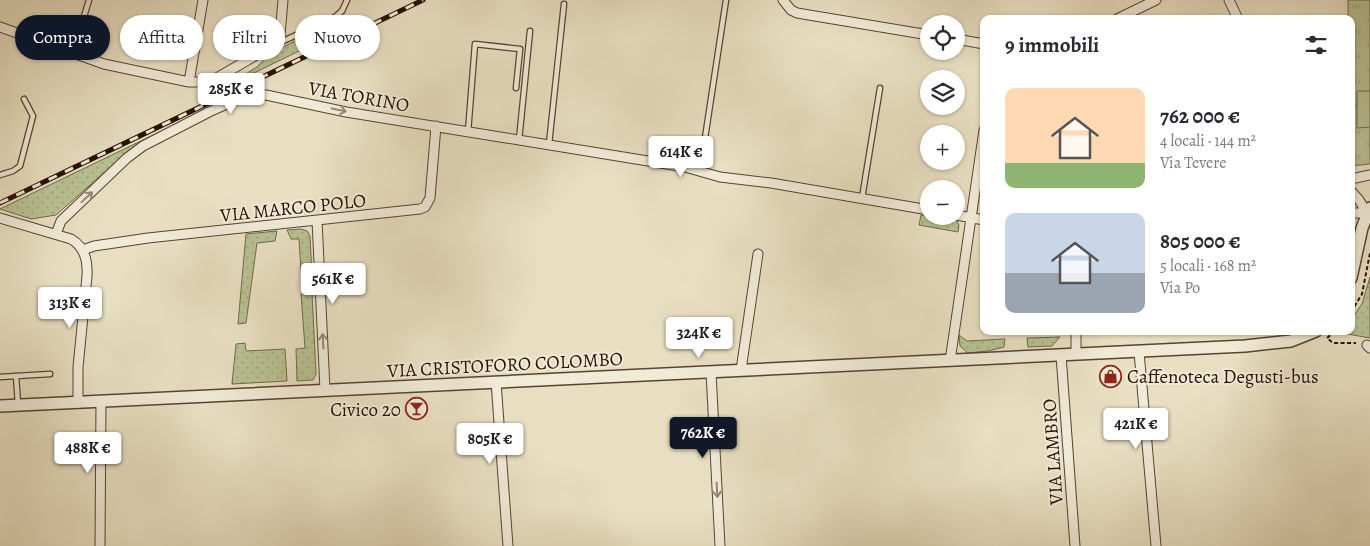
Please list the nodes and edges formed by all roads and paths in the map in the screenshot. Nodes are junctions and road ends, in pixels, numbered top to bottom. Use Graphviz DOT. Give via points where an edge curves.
graph roads {
  1 [pos="89,0"];
  2 [pos="202,0"];
  3 [pos="284,0"];
  4 [pos="347,0"];
  5 [pos="726,0"];
  6 [pos="783,0"];
  7 [pos="1156,0"];
  8 [pos="1229,0"];
  9 [pos="564,4"];
  10 [pos="84,15"];
  11 [pos="282,15"];
  12 [pos="1125,15"];
  13 [pos="1236,15"];
  14 [pos="0,27"];
  15 [pos="530,31"];
  16 [pos="15,32"];
  17 [pos="920,34"];
  18 [pos="285,40"];
  19 [pos="965,41"];
  20 [pos="980,43"];
  21 [pos="94,60"];
  22 [pos="248,60"];
  23 [pos="189,82"];
  24 [pos="516,88"];
  25 [pos="880,88"];
  26 [pos="24,99"];
  27 [pos="436,126"];
  28 [pos="468,132"];
  29 [pos="519,140"];
  30 [pos="549,145"];
  31 [pos="980,155"];
  32 [pos="700,171"];
  33 [pos="0,175"];
  34 [pos="1370,175"];
  35 [pos="1355,178"];
  36 [pos="1355,196"];
  37 [pos="862,198"];
  38 [pos="920,208"];
  39 [pos="1369,211"];
  40 [pos="1355,213"];
  41 [pos="965,217"];
  42 [pos="0,218"];
  43 [pos="970,218"];
  44 [pos="980,219"];
  45 [pos="317,220"];
  46 [pos="56,234"];
  47 [pos="83,250"];
  48 [pos="1370,253"];
  49 [pos="758,254"];
  50 [pos="1355,260"];
  51 [pos="1355,305"];
  52 [pos="1076,335"];
  53 [pos="1307,335"];
  54 [pos="1330,335"];
  55 [pos="1369,346"];
  56 [pos="1139,352"];
  57 [pos="1076,354"];
  58 [pos="1061,355"];
  59 [pos="950,361"];
  60 [pos="741,370"];
  61 [pos="711,372"];
  62 [pos="50,374"];
  63 [pos="16,376"];
  64 [pos="0,377"];
  65 [pos="496,382"];
  66 [pos="325,390"];
  67 [pos="101,401"];
  68 [pos="78,403"];
  69 [pos="18,405"];
  70 [pos="0,406"];
  71 [pos="100,546"];
  72 [pos="508,546"];
  73 [pos="720,546"];
  74 [pos="1075,546"];
  75 [pos="1156,546"];
  1 -- 10 [label="lane"];
  2 -- 23 [label="street"];
  3 -- 11 [label="street"];
  4 -- 18 [label="lane" via="335,17"];
  5 -- 32 [label="lane"];
  6 -- 17 [label="street" via="797,13"];
  7 -- 12 [label="street"];
  8 -- 13 [label="street"];
  9 -- 30 [label="lane"];
  14 -- 16 [label="street"];
  15 -- 29 [label="lane"];
  19 -- 20 [label="street"];
  21 -- 23 [label="street"];
  22 -- 23 [label="street" via="207,82"];
  24 -- 28 [label="lane" via="520,49 475,44"];
  25 -- 37 [label="lane"];
  26 -- 33 [label="lane" via="33,116 23,158 17,168"];
  27 -- 28 [label="street, VIA TORINO"];
  27 -- 45 [label="street, VIA MARCO POLO" via="431,193 425,207"];
  46 -- 27 [label="street, VIA TORINO, one-way" via="61,221 136,151 245,96 266,95"];
  28 -- 29 [label="street, VIA TORINO"];
  29 -- 30 [label="street, VIA TORINO"];
  30 -- 32 [label="street, VIA TORINO"];
  31 -- 43 [label="street"];
  32 -- 37 [label="street, VIA TORINO" via="720,177"];
  34 -- 35 [label="street"];
  36 -- 39 [label="street"];
  37 -- 38 [label="street, VIA TORINO"];
  39 -- 40 [label="street"];
  39 -- 50 [label="street"];
  41 -- 43 [label="street"];
  42 -- 46 [label="street"];
  43 -- 44 [label="street"];
  43 -- 59 [label="street"];
  45 -- 47 [label="street, VIA MARCO POLO" via="148,238"];
  66 -- 45 [label="street, one-way"];
  46 -- 47 [label="street" via="75,241"];
  47 -- 68 [label="street" via="87,276"];
  48 -- 51 [label="path" via="1362,294"];
  49 -- 60 [label="street"];
  52 -- 57 [label="street"];
  53 -- 56 [label="street, VIA CRISTOFORO COLOMBO" via="1262,345"];
  54 -- 55 [label="path" via="1327,338 1333,342"];
  56 -- 57 [label="street, VIA CRISTOFORO COLOMBO"];
  56 -- 75 [label="street"];
  57 -- 58 [label="street, VIA CRISTOFORO COLOMBO"];
  58 -- 59 [label="street, VIA CRISTOFORO COLOMBO"];
  58 -- 74 [label="street, VIA LAMBRO"];
  59 -- 60 [label="street, VIA CRISTOFORO COLOMBO"];
  60 -- 61 [label="street, VIA CRISTOFORO COLOMBO"];
  61 -- 65 [label="street, VIA CRISTOFORO COLOMBO"];
  61 -- 73 [label="street, one-way"];
  62 -- 63 [label="lane"];
  63 -- 64 [label="lane"];
  63 -- 69 [label="lane"];
  65 -- 66 [label="street, VIA CRISTOFORO COLOMBO"];
  65 -- 72 [label="street"];
  66 -- 67 [label="street, VIA CRISTOFORO COLOMBO"];
  67 -- 68 [label="street, VIA CRISTOFORO COLOMBO"];
  67 -- 71 [label="street"];
  68 -- 69 [label="street, VIA CRISTOFORO COLOMBO"];
  69 -- 70 [label="street, VIA CRISTOFORO COLOMBO"];
}
